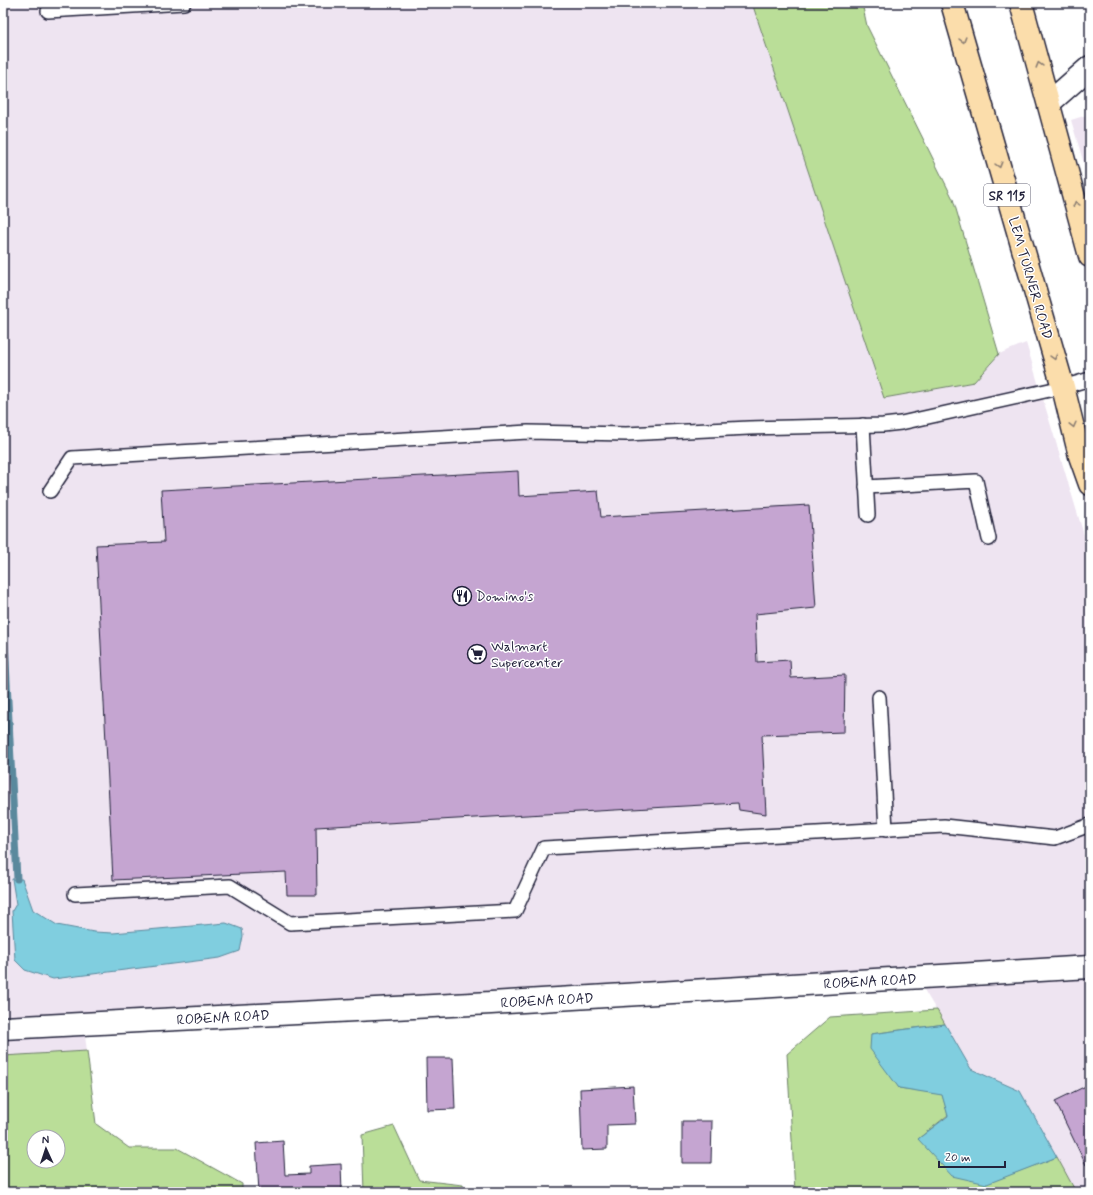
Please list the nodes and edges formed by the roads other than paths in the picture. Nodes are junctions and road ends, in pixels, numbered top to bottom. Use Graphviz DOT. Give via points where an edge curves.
graph roads {
  1 [pos="184,3"];
  2 [pos="952,3"];
  3 [pos="1021,3"];
  4 [pos="48,11"];
  5 [pos="1090,67"];
  6 [pos="1049,103"];
  7 [pos="1090,256"];
  8 [pos="1090,379"];
  9 [pos="1063,387"];
  10 [pos="863,425"];
  11 [pos="1090,484"];
  12 [pos="866,487"];
  13 [pos="50,491"];
  14 [pos="868,515"];
  15 [pos="989,539"];
  16 [pos="879,697"];
  17 [pos="1090,825"];
  18 [pos="886,830"];
  19 [pos="75,894"];
  20 [pos="1090,967"];
  21 [pos="3,1028"];
  1 -- 4 [label="lane"];
  2 -- 9 [label="main road, LEM TURNER ROAD / SR 115, one-way"];
  6 -- 3 [label="main road, one-way"];
  5 -- 6 [label="street"];
  7 -- 6 [label="main road, one-way"];
  8 -- 9 [label="lane"];
  9 -- 10 [label="lane" via="901,423"];
  9 -- 11 [label="main road, LEM TURNER ROAD / SR 115, one-way" via="1080,456"];
  10 -- 12 [label="lane"];
  10 -- 13 [label="lane" via="626,434 528,432 72,458"];
  12 -- 14 [label="lane"];
  12 -- 15 [label="lane" via="976,481"];
  16 -- 18 [label="lane"];
  17 -- 18 [label="lane" via="1055,838 944,826"];
  18 -- 19 [label="lane" via="544,848 515,911 290,923 230,886"];
  20 -- 21 [label="street, ROBENA ROAD"];
}
